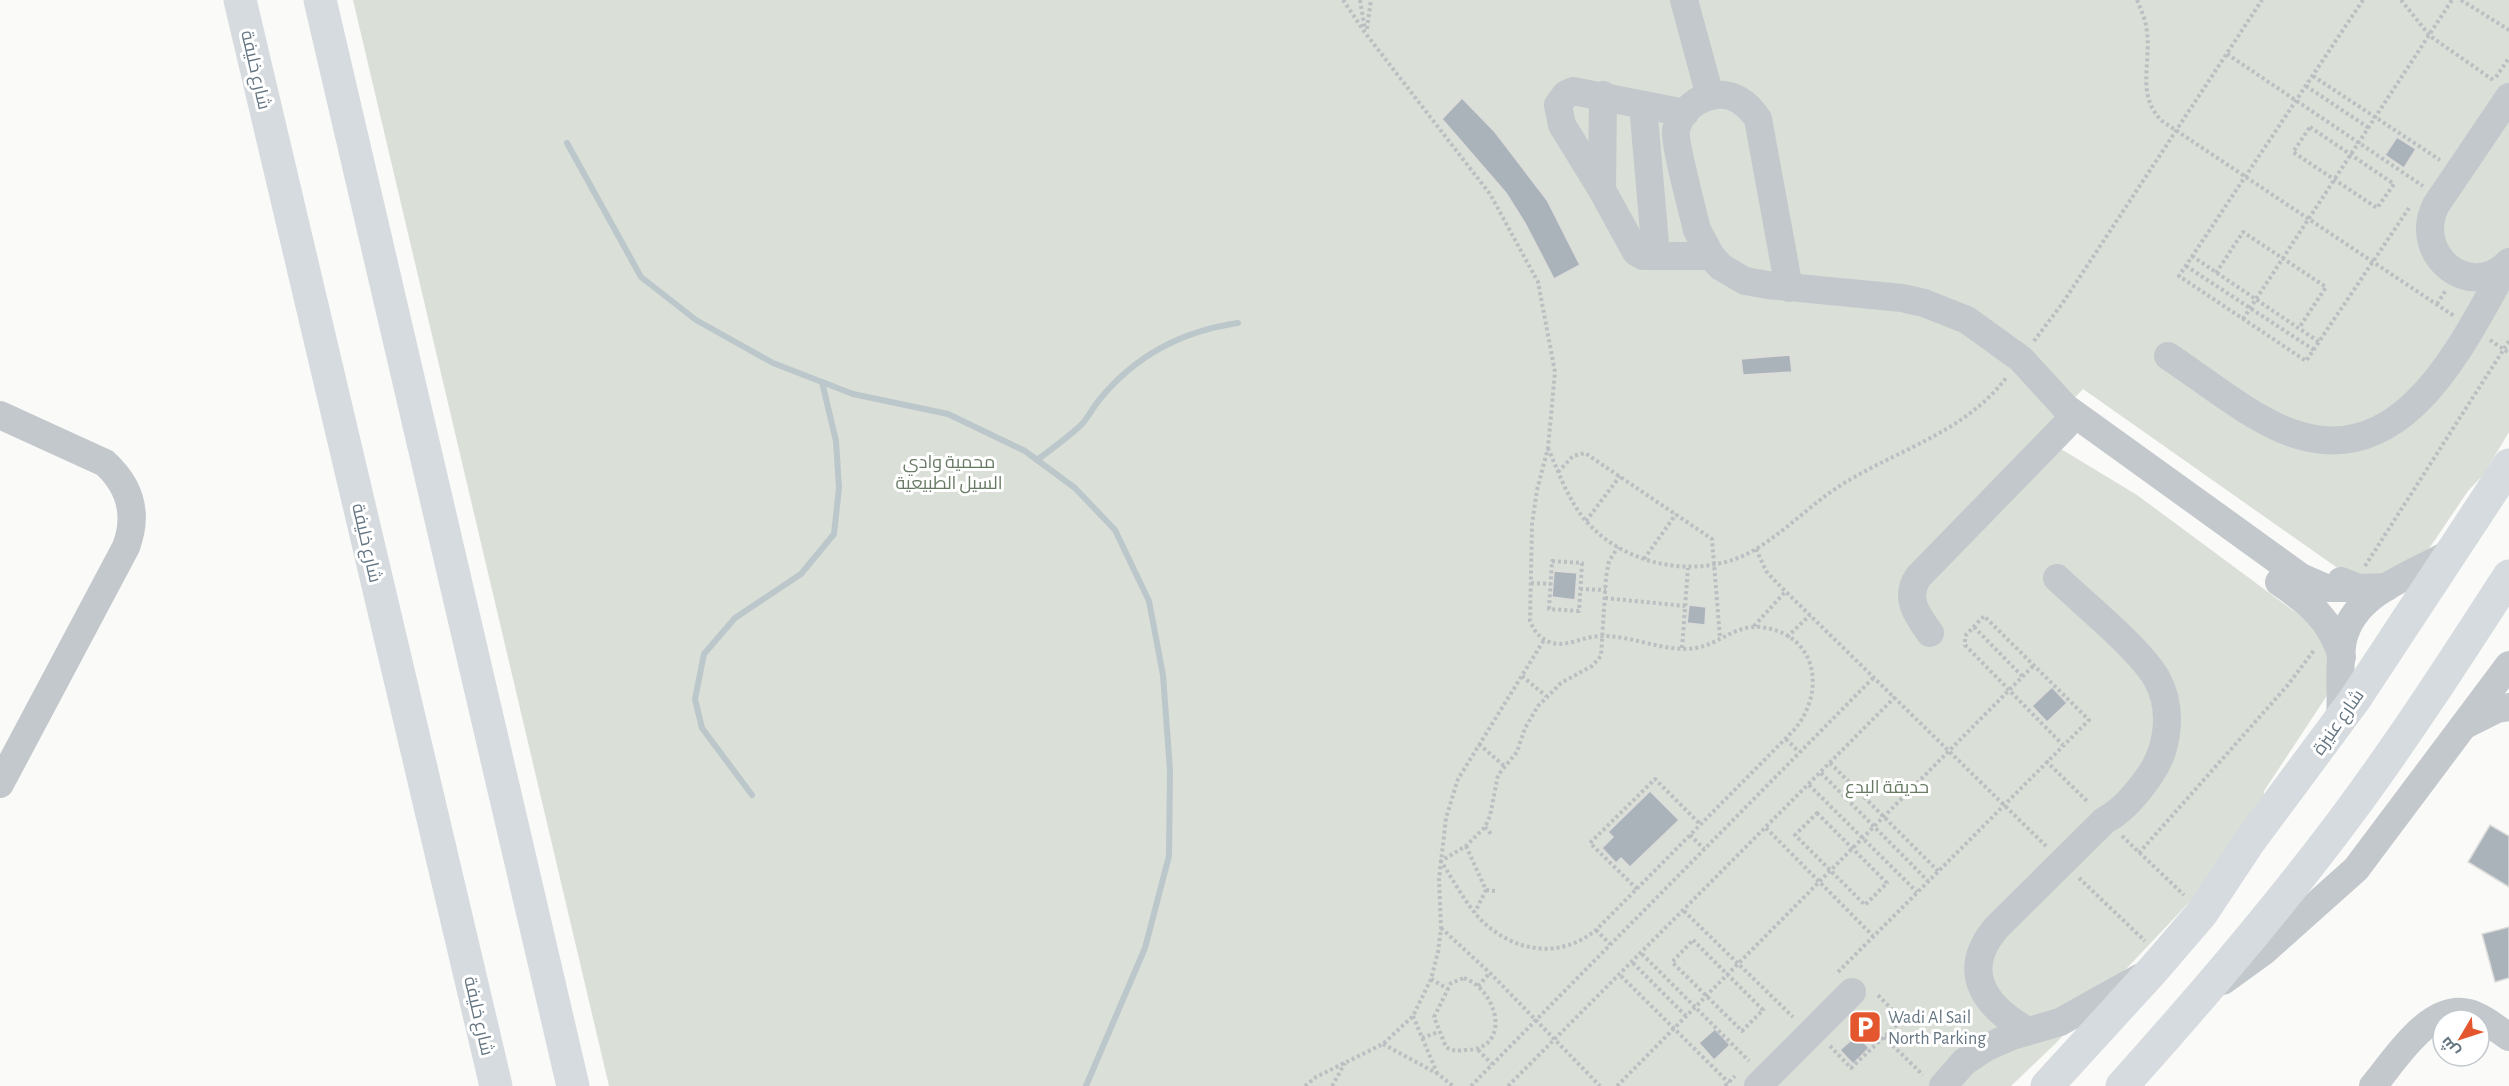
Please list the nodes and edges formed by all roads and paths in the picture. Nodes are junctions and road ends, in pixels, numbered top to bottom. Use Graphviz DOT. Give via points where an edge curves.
graph roads {
  1 [pos="240,0"];
  2 [pos="320,0"];
  3 [pos="1343,0"];
  4 [pos="1360,0"];
  5 [pos="1371,0"];
  6 [pos="1684,0"];
  7 [pos="2137,0"];
  8 [pos="2262,0"];
  9 [pos="2363,0"];
  10 [pos="2452,0"];
  11 [pos="2461,0"];
  12 [pos="2403,1"];
  13 [pos="2509,30"];
  14 [pos="1366,34"];
  15 [pos="2430,36"];
  16 [pos="2227,54"];
  17 [pos="2509,58"];
  18 [pos="2313,76"];
  19 [pos="2306,86"];
  20 [pos="2497,89"];
  21 [pos="1597,94"];
  22 [pos="1710,96"];
  23 [pos="2296,100"];
  24 [pos="1642,105"];
  25 [pos="1685,113"];
  26 [pos="2376,118"];
  27 [pos="2509,119"];
  28 [pos="2369,128"];
  29 [pos="2177,131"];
  30 [pos="2359,143"];
  31 [pos="2447,150"];
  32 [pos="2351,154"];
  33 [pos="2441,160"];
  34 [pos="2435,169"];
  35 [pos="2246,175"];
  36 [pos="2429,178"];
  37 [pos="2335,180"];
  38 [pos="2423,186"];
  39 [pos="1602,190"];
  40 [pos="2417,196"];
  41 [pos="2411,205"];
  42 [pos="2309,218"];
  43 [pos="1656,255"];
  44 [pos="1711,256"];
  45 [pos="2192,256"];
  46 [pos="2283,258"];
  47 [pos="2373,261"];
  48 [pos="2442,261"];
  49 [pos="2508,263"];
  50 [pos="2186,266"];
  51 [pos="2216,273"];
  52 [pos="1789,288"];
  53 [pos="2256,299"];
  54 [pos="2250,308"];
  55 [pos="2243,319"];
  56 [pos="2471,327"];
  57 [pos="2299,328"];
  58 [pos="2319,342"];
  59 [pos="2314,350"];
  60 [pos="2509,353"];
  61 [pos="2168,356"];
  62 [pos="2028,368"];
  63 [pos="0,415"];
  64 [pos="2070,431"];
  65 [pos="1548,448"];
  66 [pos="2509,465"];
  67 [pos="1558,472"];
  68 [pos="1620,476"];
  69 [pos="1676,514"];
  70 [pos="1586,521"];
  71 [pos="1618,547"];
  72 [pos="1756,549"];
  73 [pos="2450,553"];
  74 [pos="1644,559"];
  75 [pos="1716,565"];
  76 [pos="1688,568"];
  77 [pos="2509,576"];
  78 [pos="2054,582"];
  79 [pos="1531,583"];
  80 [pos="1551,584"];
  81 [pos="2387,587"];
  82 [pos="1580,589"];
  83 [pos="1606,590"];
  84 [pos="1786,591"];
  85 [pos="1605,598"];
  86 [pos="1685,606"];
  87 [pos="1810,615"];
  88 [pos="1753,627"];
  89 [pos="1974,627"];
  90 [pos="1934,629"];
  91 [pos="1604,636"];
  92 [pos="1787,637"];
  93 [pos="1720,638"];
  94 [pos="1544,640"];
  95 [pos="1682,648"];
  96 [pos="2342,657"];
  97 [pos="2034,665"];
  98 [pos="2509,665"];
  99 [pos="1522,676"];
  100 [pos="2022,676"];
  101 [pos="1874,677"];
  102 [pos="2009,690"];
  103 [pos="1546,696"];
  104 [pos="1895,698"];
  105 [pos="2509,707"];
  106 [pos="2340,719"];
  107 [pos="2463,726"];
  108 [pos="1786,739"];
  109 [pos="1479,744"];
  110 [pos="2063,745"];
  111 [pos="1949,751"];
  112 [pos="1799,752"];
  113 [pos="1830,763"];
  114 [pos="1504,766"];
  115 [pos="1821,773"];
  116 [pos="0,783"];
  117 [pos="1809,785"];
  118 [pos="2003,805"];
  119 [pos="1884,816"];
  120 [pos="1700,824"];
  121 [pos="1874,826"];
  122 [pos="1485,827"];
  123 [pos="1766,828"];
  124 [pos="1492,835"];
  125 [pos="1690,835"];
  126 [pos="1863,838"];
  127 [pos="1466,846"];
  128 [pos="1704,849"];
  129 [pos="1852,849"];
  130 [pos="1441,861"];
  131 [pos="2063,862"];
  132 [pos="1830,871"];
  133 [pos="1938,871"];
  134 [pos="1928,880"];
  135 [pos="1819,882"];
  136 [pos="1637,889"];
  137 [pos="1486,890"];
  138 [pos="1496,891"];
  139 [pos="1917,892"];
  140 [pos="1684,911"];
  141 [pos="1475,912"];
  142 [pos="1441,928"];
  143 [pos="1596,930"];
  144 [pos="1873,936"];
  145 [pos="1610,944"];
  146 [pos="1642,954"];
  147 [pos="1633,963"];
  148 [pos="1738,963"];
  149 [pos="1847,963"];
  150 [pos="2158,964"];
  151 [pos="1490,973"];
  152 [pos="1727,974"];
  153 [pos="1621,976"];
  154 [pos="1431,980"];
  155 [pos="1478,986"];
  156 [pos="1854,986"];
  157 [pos="1448,988"];
  158 [pos="1706,996"];
  159 [pos="2202,997"];
  160 [pos="1695,1007"];
  161 [pos="1801,1009"];
  162 [pos="1413,1016"];
  163 [pos="1686,1016"];
  164 [pos="1793,1017"];
  165 [pos="1535,1019"];
  166 [pos="1786,1024"];
  167 [pos="1674,1028"];
  168 [pos="2028,1031"];
  169 [pos="1438,1032"];
  170 [pos="1884,1037"];
  171 [pos="2509,1037"];
  172 [pos="1422,1038"];
  173 [pos="1555,1040"];
  174 [pos="1383,1044"];
  175 [pos="1829,1045"];
  176 [pos="1478,1050"];
  177 [pos="1757,1054"];
  178 [pos="1345,1062"];
  179 [pos="1492,1064"];
  180 [pos="1438,1074"];
  181 [pos="1754,1074"];
  182 [pos="572,1080"];
  183 [pos="1935,1082"];
  184 [pos="1727,1084"];
  185 [pos="496,1086"];
  186 [pos="1305,1086"];
  187 [pos="1332,1086"];
  188 [pos="1453,1086"];
  189 [pos="1471,1086"];
  190 [pos="1508,1086"];
  191 [pos="1600,1086"];
  192 [pos="1617,1086"];
  193 [pos="1773,1086"];
  194 [pos="2047,1086"];
  195 [pos="2122,1086"];
  196 [pos="2373,1086"];
  1 -- 185 [label="main road, شارع خليفة"];
  2 -- 182 [label="main road"];
  3 -- 14 [label="path"];
  4 -- 14 [label="path"];
  5 -- 14 [label="path"];
  6 -- 22 [label="street"];
  7 -- 29 [label="path" via="2147,31 2148,101 2154,112"];
  8 -- 16 [label="path"];
  9 -- 18 [label="path"];
  10 -- 15 [label="path"];
  11 -- 13 [label="path"];
  12 -- 15 [label="path"];
  14 -- 65 [label="path" via="1490,194 1538,282 1555,372"];
  15 -- 20 [label="path"];
  15 -- 26 [label="path"];
  16 -- 23 [label="path"];
  16 -- 29 [label="path"];
  17 -- 20 [label="path"];
  18 -- 19 [label="path"];
  18 -- 26 [label="path"];
  19 -- 23 [label="path"];
  19 -- 28 [label="path"];
  20 -- 48 [label="street" via="2431,214 2431,244"];
  21 -- 24 [label="street"];
  21 -- 39 [label="street"];
  21 -- 39 [label="street" via="1577,114 1577,147"];
  22 -- 25 [label="street" via="1695,102"];
  22 -- 52 [label="street" via="1730,96 1741,101 1758,119"];
  23 -- 30 [label="path"];
  23 -- 35 [label="path"];
  24 -- 25 [label="street"];
  24 -- 43 [label="street"];
  25 -- 44 [label="street" via="1676,132 1696,230"];
  26 -- 28 [label="path"];
  26 -- 33 [label="path"];
  27 -- 48 [label="street" via="2447,212 2440,242"];
  28 -- 30 [label="path"];
  29 -- 35 [label="path"];
  29 -- 62 [label="path" via="2062,304"];
  30 -- 32 [label="path"];
  30 -- 38 [label="path"];
  31 -- 33 [label="path"];
  32 -- 37 [label="path"];
  32 -- 37 [label="path" via="2310,127 2293,153"];
  32 -- 37 [label="path" via="2394,184 2377,208"];
  33 -- 34 [label="path"];
  35 -- 42 [label="path"];
  35 -- 45 [label="path"];
  36 -- 38 [label="path"];
  37 -- 42 [label="path"];
  38 -- 40 [label="path"];
  39 -- 43 [label="street" via="1636,252 1642,256"];
  41 -- 47 [label="path"];
  42 -- 46 [label="path"];
  42 -- 47 [label="path"];
  43 -- 44 [label="street"];
  44 -- 52 [label="street" via="1721,267 1745,280"];
  45 -- 50 [label="path"];
  45 -- 51 [label="path"];
  46 -- 51 [label="path" via="2243,232"];
  46 -- 53 [label="path"];
  46 -- 57 [label="path" via="2326,287"];
  47 -- 56 [label="path"];
  47 -- 58 [label="path"];
  48 -- 49 [label="street" via="2452,270 2477,278 2493,275"];
  49 -- 56 [label="street"];
  50 -- 54 [label="path"];
  50 -- 55 [label="path" via="2179,276"];
  51 -- 53 [label="path"];
  52 -- 62 [label="street" via="1924,303 1967,321"];
  53 -- 54 [label="path"];
  53 -- 57 [label="path"];
  54 -- 55 [label="path"];
  54 -- 59 [label="path"];
  55 -- 59 [label="path" via="2306,361"];
  56 -- 60 [label="path"];
  56 -- 61 [label="street" via="2434,383 2411,409 2377,431 2350,438 2307,437 2278,427"];
  57 -- 58 [label="path"];
  58 -- 59 [label="path"];
  62 -- 64 [label="street"];
  62 -- 72 [label="path" via="2002,384 1970,415 1932,439 1837,487"];
  62 -- 81 [label="street" via="2066,407 2301,577 2326,588"];
  63 -- 116 [label="street" via="105,463 129,495 133,521 126,547"];
  64 -- 90 [label="street" via="1918,577 1912,590 1914,609"];
  64 -- 96 [label="street" via="2311,604 2332,629"];
  65 -- 67 [label="path"];
  65 -- 79 [label="path" via="1532,524"];
  66 -- 73 [label="main road, شارع عنيزة"];
  67 -- 68 [label="path" via="1573,456 1585,453"];
  67 -- 70 [label="path"];
  68 -- 69 [label="path"];
  68 -- 70 [label="path"];
  69 -- 74 [label="path"];
  69 -- 75 [label="path" via="1712,539"];
  70 -- 71 [label="path"];
  71 -- 74 [label="path"];
  71 -- 83 [label="path" via="1609,561"];
  72 -- 75 [label="path"];
  72 -- 84 [label="path" via="1766,571"];
  73 -- 81 [label="street"];
  73 -- 106 [label="main road, شارع عنيزة"];
  74 -- 76 [label="path"];
  75 -- 76 [label="path"];
  75 -- 93 [label="path"];
  76 -- 86 [label="path"];
  77 -- 159 [label="main road" via="2351,811"];
  78 -- 131 [label="street" via="2151,670 2166,709 2164,747 2153,771 2120,809"];
  79 -- 80 [label="path"];
  79 -- 94 [label="path" via="1530,621"];
  80 -- 82 [label="path" via="1549,609 1579,611"];
  80 -- 82 [label="path" via="1552,561 1582,563"];
  81 -- 96 [label="street" via="2353,615"];
  82 -- 83 [label="path"];
  83 -- 85 [label="path"];
  84 -- 87 [label="path"];
  84 -- 88 [label="path"];
  85 -- 86 [label="path"];
  85 -- 91 [label="path"];
  86 -- 95 [label="path"];
  87 -- 92 [label="path"];
  87 -- 101 [label="path"];
  88 -- 92 [label="path"];
  88 -- 93 [label="path"];
  89 -- 97 [label="path" via="1984,616"];
  89 -- 100 [label="path"];
  89 -- 102 [label="path" via="1965,636 1965,645"];
  91 -- 94 [label="path" via="1578,638 1563,644"];
  91 -- 95 [label="path"];
  91 -- 103 [label="path" via="1598,660"];
  92 -- 108 [label="path" via="1806,655 1814,682 1807,712"];
  93 -- 95 [label="path"];
  94 -- 99 [label="path"];
  96 -- 106 [label="street"];
  97 -- 100 [label="path"];
  97 -- 110 [label="path" via="2089,720"];
  98 -- 107 [label="street"];
  99 -- 103 [label="path"];
  99 -- 109 [label="path"];
  100 -- 102 [label="path"];
  101 -- 104 [label="path"];
  101 -- 112 [label="path"];
  102 -- 110 [label="path"];
  102 -- 111 [label="path"];
  103 -- 114 [label="path" via="1528,722 1514,756"];
  104 -- 111 [label="path"];
  104 -- 113 [label="path"];
  105 -- 107 [label="street"];
  106 -- 150 [label="main road, شارع عنيزة" via="2202,912"];
  107 -- 159 [label="street" via="2346,879 2263,952"];
  108 -- 112 [label="path"];
  108 -- 120 [label="path"];
  109 -- 114 [label="path"];
  109 -- 130 [label="path" via="1458,779"];
  110 -- 118 [label="path"];
  111 -- 118 [label="path"];
  111 -- 119 [label="path"];
  112 -- 128 [label="path"];
  113 -- 115 [label="path"];
  113 -- 119 [label="path"];
  114 -- 122 [label="path" via="1498,775"];
  115 -- 117 [label="path"];
  115 -- 121 [label="path"];
  117 -- 123 [label="path"];
  117 -- 126 [label="path"];
  118 -- 131 [label="path"];
  118 -- 133 [label="path"];
  119 -- 121 [label="path"];
  119 -- 133 [label="path"];
  120 -- 125 [label="path"];
  120 -- 136 [label="path" via="1655,779 1590,843"];
  121 -- 126 [label="path"];
  121 -- 134 [label="path"];
  122 -- 124 [label="path"];
  122 -- 127 [label="path"];
  123 -- 135 [label="path"];
  123 -- 140 [label="path"];
  125 -- 128 [label="path"];
  125 -- 136 [label="path"];
  126 -- 129 [label="path"];
  126 -- 139 [label="path"];
  127 -- 130 [label="path"];
  127 -- 137 [label="path"];
  128 -- 145 [label="path"];
  129 -- 132 [label="path"];
  129 -- 132 [label="path" via="1887,883 1865,906"];
  129 -- 132 [label="path" via="1817,813 1795,835"];
  130 -- 141 [label="path"];
  130 -- 142 [label="path"];
  131 -- 150 [label="path"];
  131 -- 168 [label="street" via="1997,927 1979,956 1978,975 1984,993 2006,1019"];
  132 -- 135 [label="path"];
  133 -- 134 [label="path"];
  134 -- 139 [label="path"];
  135 -- 144 [label="path"];
  135 -- 148 [label="path"];
  136 -- 143 [label="path"];
  137 -- 138 [label="path"];
  137 -- 141 [label="path"];
  139 -- 144 [label="path"];
  140 -- 146 [label="path"];
  140 -- 148 [label="path"];
  141 -- 143 [label="path" via="1505,938 1531,948 1566,947"];
  142 -- 151 [label="path"];
  142 -- 154 [label="path"];
  143 -- 145 [label="path"];
  144 -- 149 [label="path"];
  145 -- 165 [label="path"];
  146 -- 147 [label="path"];
  146 -- 160 [label="path"];
  147 -- 153 [label="path"];
  147 -- 163 [label="path"];
  148 -- 152 [label="path"];
  148 -- 164 [label="path"];
  149 -- 156 [label="path"];
  149 -- 156 [label="path"];
  150 -- 168 [label="street, شارع عنيزة" via="2060,1022"];
  150 -- 194 [label="main road, شارع عنيزة"];
  151 -- 155 [label="path"];
  151 -- 165 [label="path"];
  152 -- 158 [label="path"];
  152 -- 158 [label="path" via="1693,940 1672,962"];
  152 -- 158 [label="path" via="1763,1010 1742,1031"];
  153 -- 167 [label="path"];
  153 -- 173 [label="path"];
  154 -- 157 [label="path"];
  154 -- 162 [label="path"];
  155 -- 157 [label="path" via="1459,978"];
  155 -- 176 [label="path" via="1490,1000 1496,1022 1494,1033"];
  156 -- 170 [label="path" via="1902,1020"];
  156 -- 181 [label="street"];
  156 -- 193 [label="street"];
  157 -- 169 [label="path" via="1434,1012"];
  158 -- 160 [label="path"];
  159 -- 195 [label="main road"];
  160 -- 163 [label="path"];
  160 -- 181 [label="path"];
  161 -- 164 [label="path"];
  162 -- 172 [label="path"];
  162 -- 174 [label="path"];
  163 -- 167 [label="path"];
  164 -- 166 [label="path"];
  165 -- 173 [label="path"];
  165 -- 179 [label="path"];
  167 -- 184 [label="path"];
  167 -- 192 [label="path"];
  168 -- 183 [label="street, شارع عنيزة" via="1985,1048"];
  169 -- 172 [label="path"];
  169 -- 176 [label="path" via="1450,1050"];
  170 -- 175 [label="path" via="1851,1068"];
  170 -- 183 [label="path"];
  171 -- 196 [label="street" via="2469,1013 2438,1016 2425,1025"];
  172 -- 180 [label="path"];
  173 -- 190 [label="path"];
  173 -- 191 [label="path"];
  174 -- 178 [label="path"];
  174 -- 180 [label="path"];
  176 -- 179 [label="path"];
  177 -- 181 [label="path"];
  178 -- 186 [label="path"];
  178 -- 187 [label="path"];
  179 -- 189 [label="path"];
  180 -- 188 [label="path"];
  181 -- 184 [label="path"];
}
